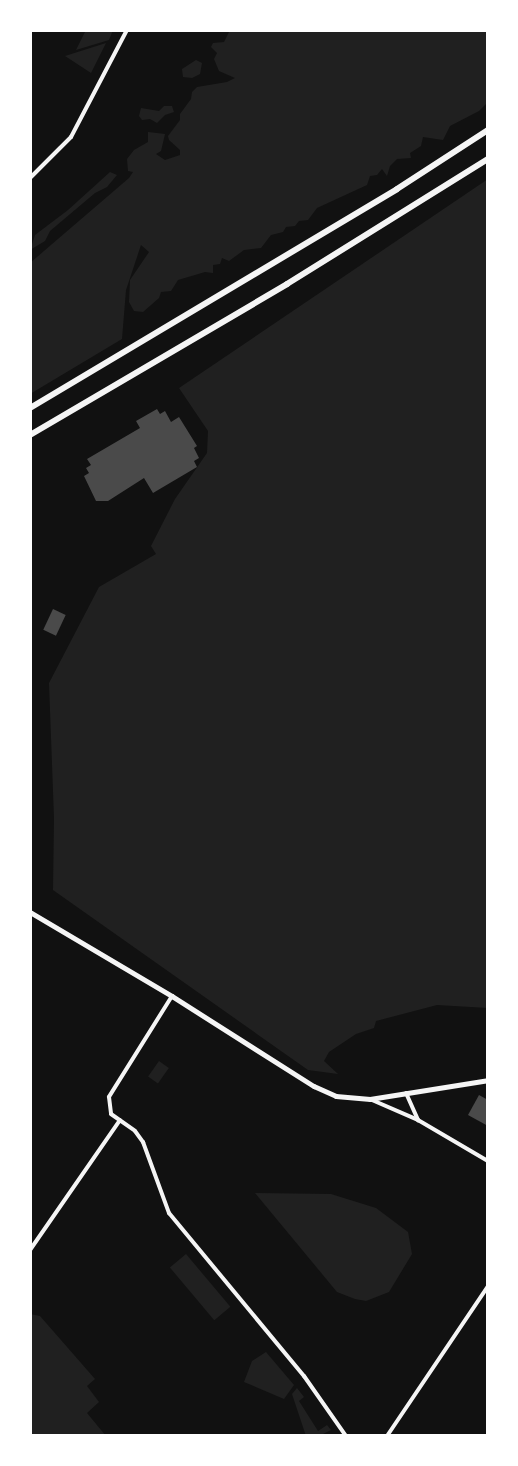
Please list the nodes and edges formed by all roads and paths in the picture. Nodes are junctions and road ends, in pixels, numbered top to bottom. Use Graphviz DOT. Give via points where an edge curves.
graph roads {
  1 [pos="127,30"];
  2 [pos="488,130"];
  3 [pos="488,159"];
  4 [pos="30,178"];
  5 [pos="30,408"];
  6 [pos="30,435"];
  7 [pos="30,912"];
  8 [pos="172,996"];
  9 [pos="488,1080"];
  10 [pos="406,1093"];
  11 [pos="370,1099"];
  12 [pos="120,1120"];
  13 [pos="418,1120"];
  14 [pos="488,1161"];
  15 [pos="30,1250"];
  16 [pos="30,1261"];
  17 [pos="30,1280"];
  18 [pos="488,1286"];
  19 [pos="346,1436"];
  20 [pos="387,1436"];
  1 -- 4 [label="street" via="71,137"];
  2 -- 5 [label="highway" via="397,189"];
  3 -- 6 [label="highway" via="287,284"];
  7 -- 8 [label="street"];
  8 -- 11 [label="street" via="314,1086 336,1096"];
  8 -- 12 [label="street" via="109,1097 111,1114"];
  9 -- 10 [label="street"];
  10 -- 11 [label="street"];
  10 -- 13 [label="street"];
  11 -- 13 [label="street"];
  12 -- 15 [label="street"];
  12 -- 19 [label="street" via="143,1142 169,1213 304,1376"];
  13 -- 14 [label="street"];
  16 -- 17 [label="street"];
  18 -- 20 [label="street"];
}
